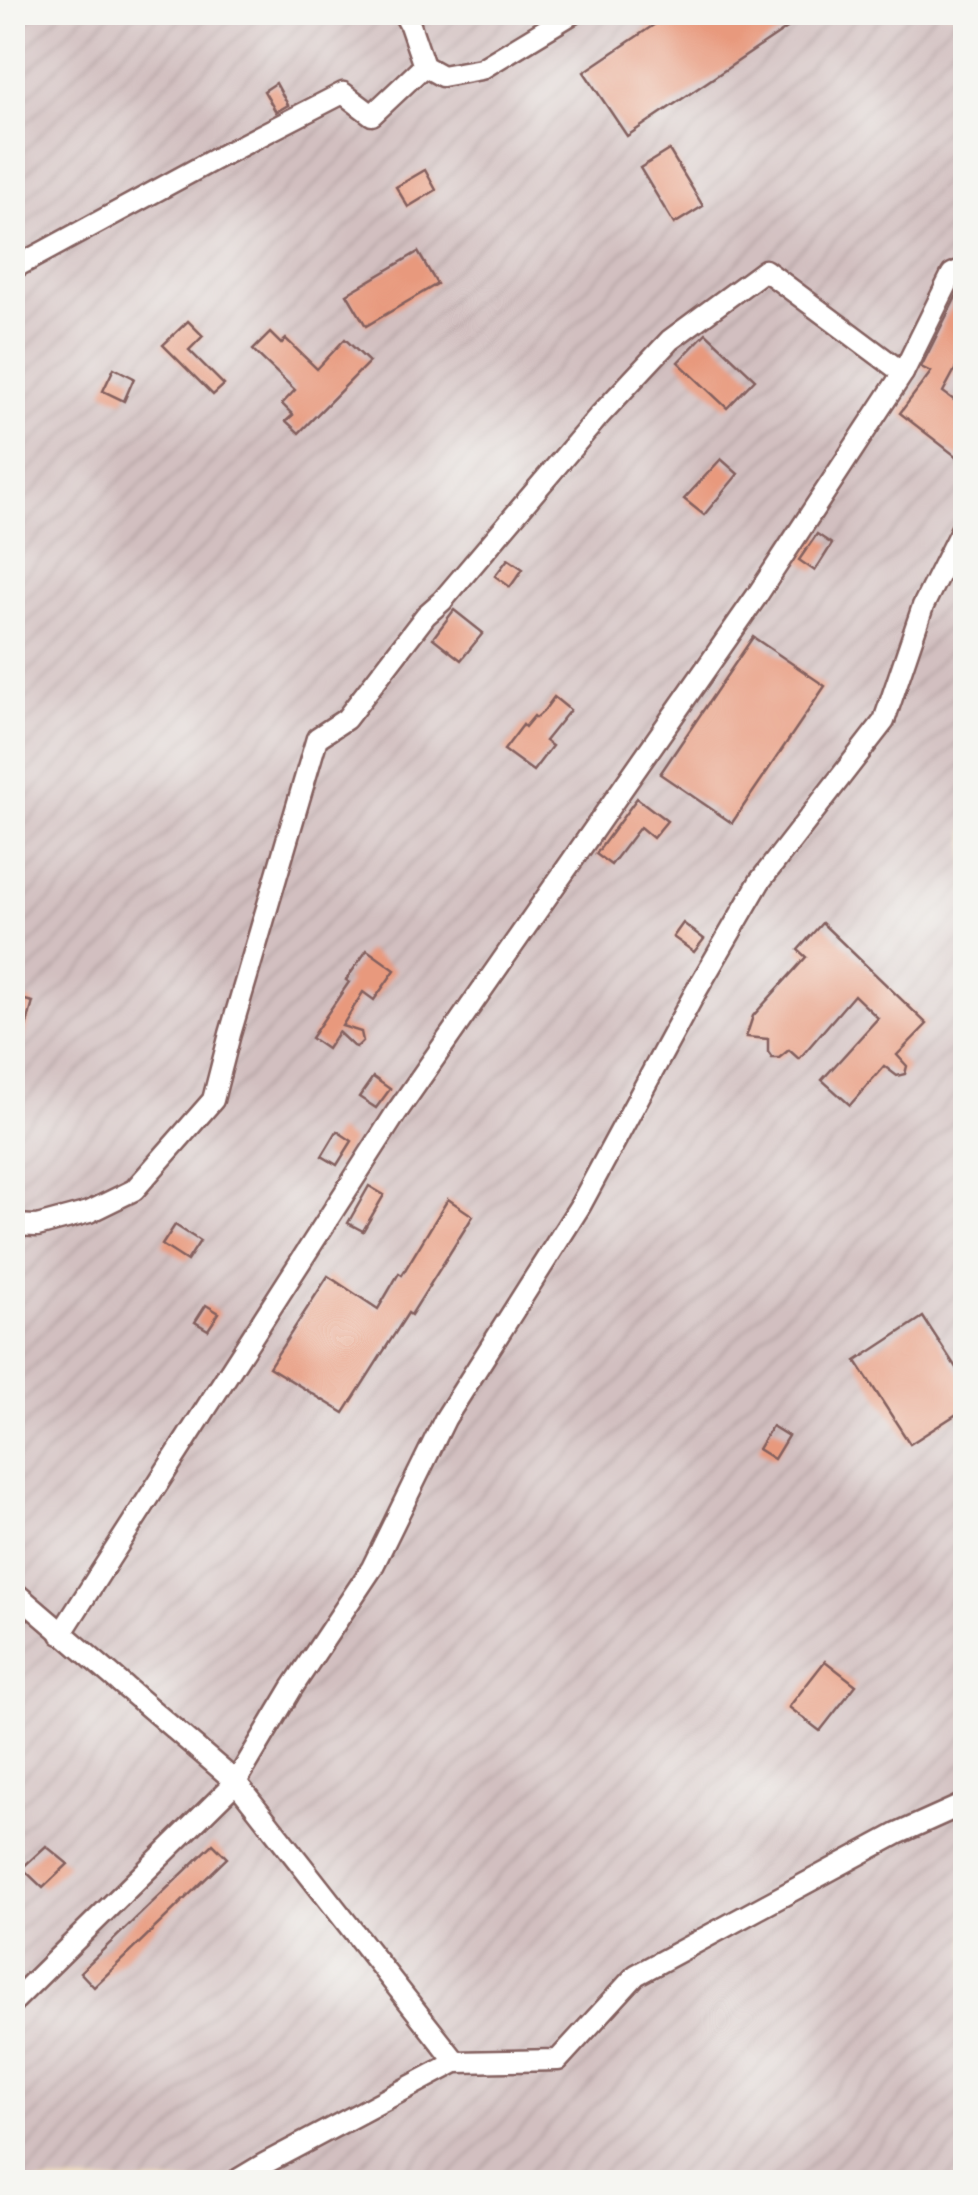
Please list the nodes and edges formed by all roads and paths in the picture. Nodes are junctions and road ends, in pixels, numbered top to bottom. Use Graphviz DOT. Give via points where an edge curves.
graph roads {
  1 [pos="403,12"];
  2 [pos="575,12"];
  3 [pos="424,66"];
  4 [pos="966,268"];
  5 [pos="12,270"];
  6 [pos="902,373"];
  7 [pos="966,520"];
  8 [pos="12,1225"];
  9 [pos="12,1590"];
  10 [pos="62,1634"];
  11 [pos="236,1782"];
  12 [pos="966,1804"];
  13 [pos="12,2003"];
  14 [pos="456,2062"];
  15 [pos="234,2182"];
  1 -- 3 [label="street"];
  2 -- 3 [label="street" via="481,68 442,76"];
  3 -- 5 [label="street" via="372,115 343,93"];
  4 -- 6 [label="street" via="952,274"];
  6 -- 8 [label="street" via="765,270 670,340 426,615 346,719 317,738 213,1100 134,1190 89,1212"];
  6 -- 10 [label="street" via="756,597 396,1112"];
  7 -- 11 [label="street" via="923,606 884,721 760,881 580,1206 445,1419 372,1568"];
  9 -- 10 [label="street"];
  10 -- 11 [label="street"];
  11 -- 13 [label="street"];
  11 -- 14 [label="street"];
  12 -- 14 [label="street" via="897,1834 636,1975 558,2060"];
  14 -- 15 [label="street"];
}
